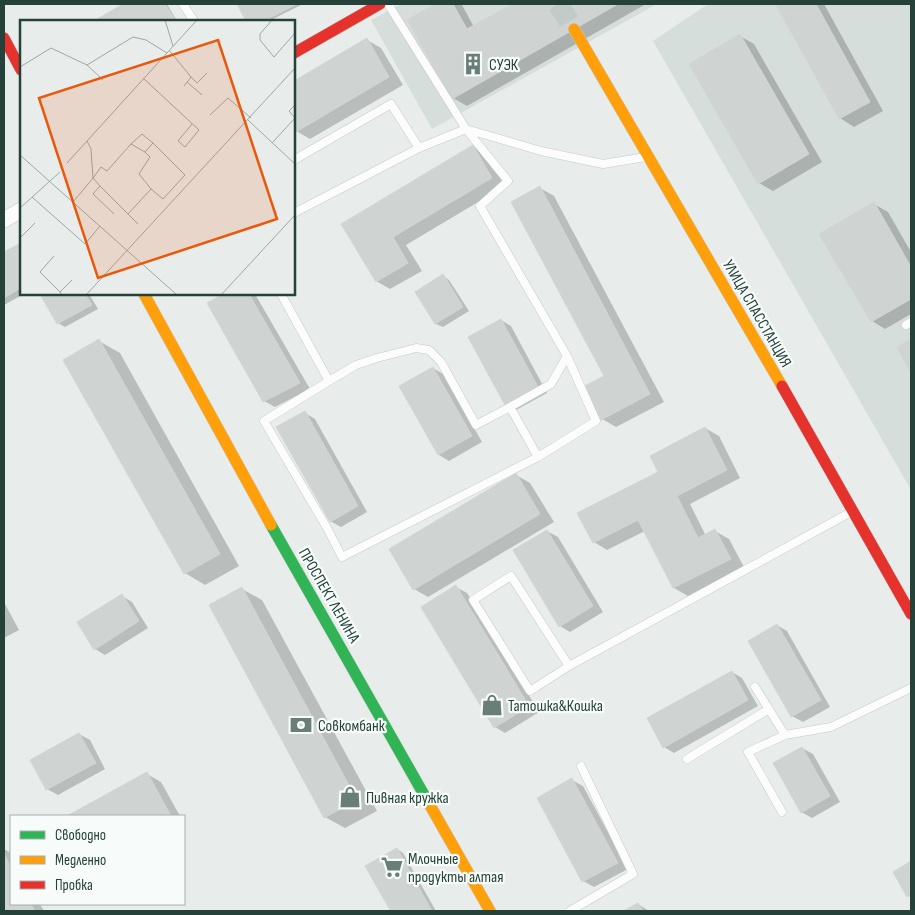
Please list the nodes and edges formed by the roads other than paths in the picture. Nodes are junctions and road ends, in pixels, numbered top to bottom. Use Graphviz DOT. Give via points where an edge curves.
graph roads {
  1 [pos="183,4"];
  2 [pos="380,4"];
  3 [pos="388,4"];
  4 [pos="193,20"];
  5 [pos="574,29"];
  6 [pos="4,38"];
  7 [pos="295,52"];
  8 [pos="20,68"];
  9 [pos="466,129"];
  10 [pos="419,148"];
  11 [pos="648,157"];
  12 [pos="295,159"];
  13 [pos="20,211"];
  14 [pos="295,212"];
  15 [pos="4,220"];
  16 [pos="145,295"];
  17 [pos="282,295"];
  18 [pos="567,356"];
  19 [pos="329,381"];
  20 [pos="510,407"];
  21 [pos="538,457"];
  22 [pos="853,511"];
  23 [pos="911,614"];
  24 [pos="569,666"];
  25 [pos="755,687"];
  26 [pos="911,688"];
  27 [pos="769,709"];
  28 [pos="785,735"];
  29 [pos="687,759"];
  30 [pos="581,766"];
  31 [pos="782,812"];
  32 [pos="490,911"];
  33 [pos="570,911"];
  1 -- 4 [label="lane"];
  2 -- 7 [label="street"];
  3 -- 9 [label="lane"];
  5 -- 11 [label="street, УЛИЦА СПАССТАНЦИЯ"];
  6 -- 8 [label="street"];
  9 -- 10 [label="lane"];
  9 -- 11 [label="lane" via="541,151 603,164"];
  9 -- 18 [label="lane" via="508,181 480,206"];
  10 -- 12 [label="lane" via="391,104"];
  10 -- 14 [label="lane"];
  11 -- 22 [label="street, УЛИЦА СПАССТАНЦИЯ"];
  13 -- 15 [label="street"];
  16 -- 32 [label="street, ПРОСПЕКТ ЛЕНИНА"];
  17 -- 19 [label="lane"];
  18 -- 20 [label="lane" via="551,384"];
  18 -- 21 [label="lane" via="596,421"];
  19 -- 20 [label="lane" via="356,365 377,358 416,348 430,350 441,362 476,425"];
  19 -- 21 [label="lane" via="264,420 342,557"];
  20 -- 21 [label="lane"];
  22 -- 23 [label="street, УЛИЦА СПАССТАНЦИЯ"];
  22 -- 24 [label="lane"];
  24 -- 24 [label="lane" via="530,691 473,600 512,576"];
  25 -- 27 [label="lane"];
  26 -- 28 [label="lane" via="831,726"];
  27 -- 28 [label="lane"];
  27 -- 29 [label="lane"];
  28 -- 31 [label="lane" via="748,752"];
  30 -- 33 [label="lane" via="633,874"];
}
